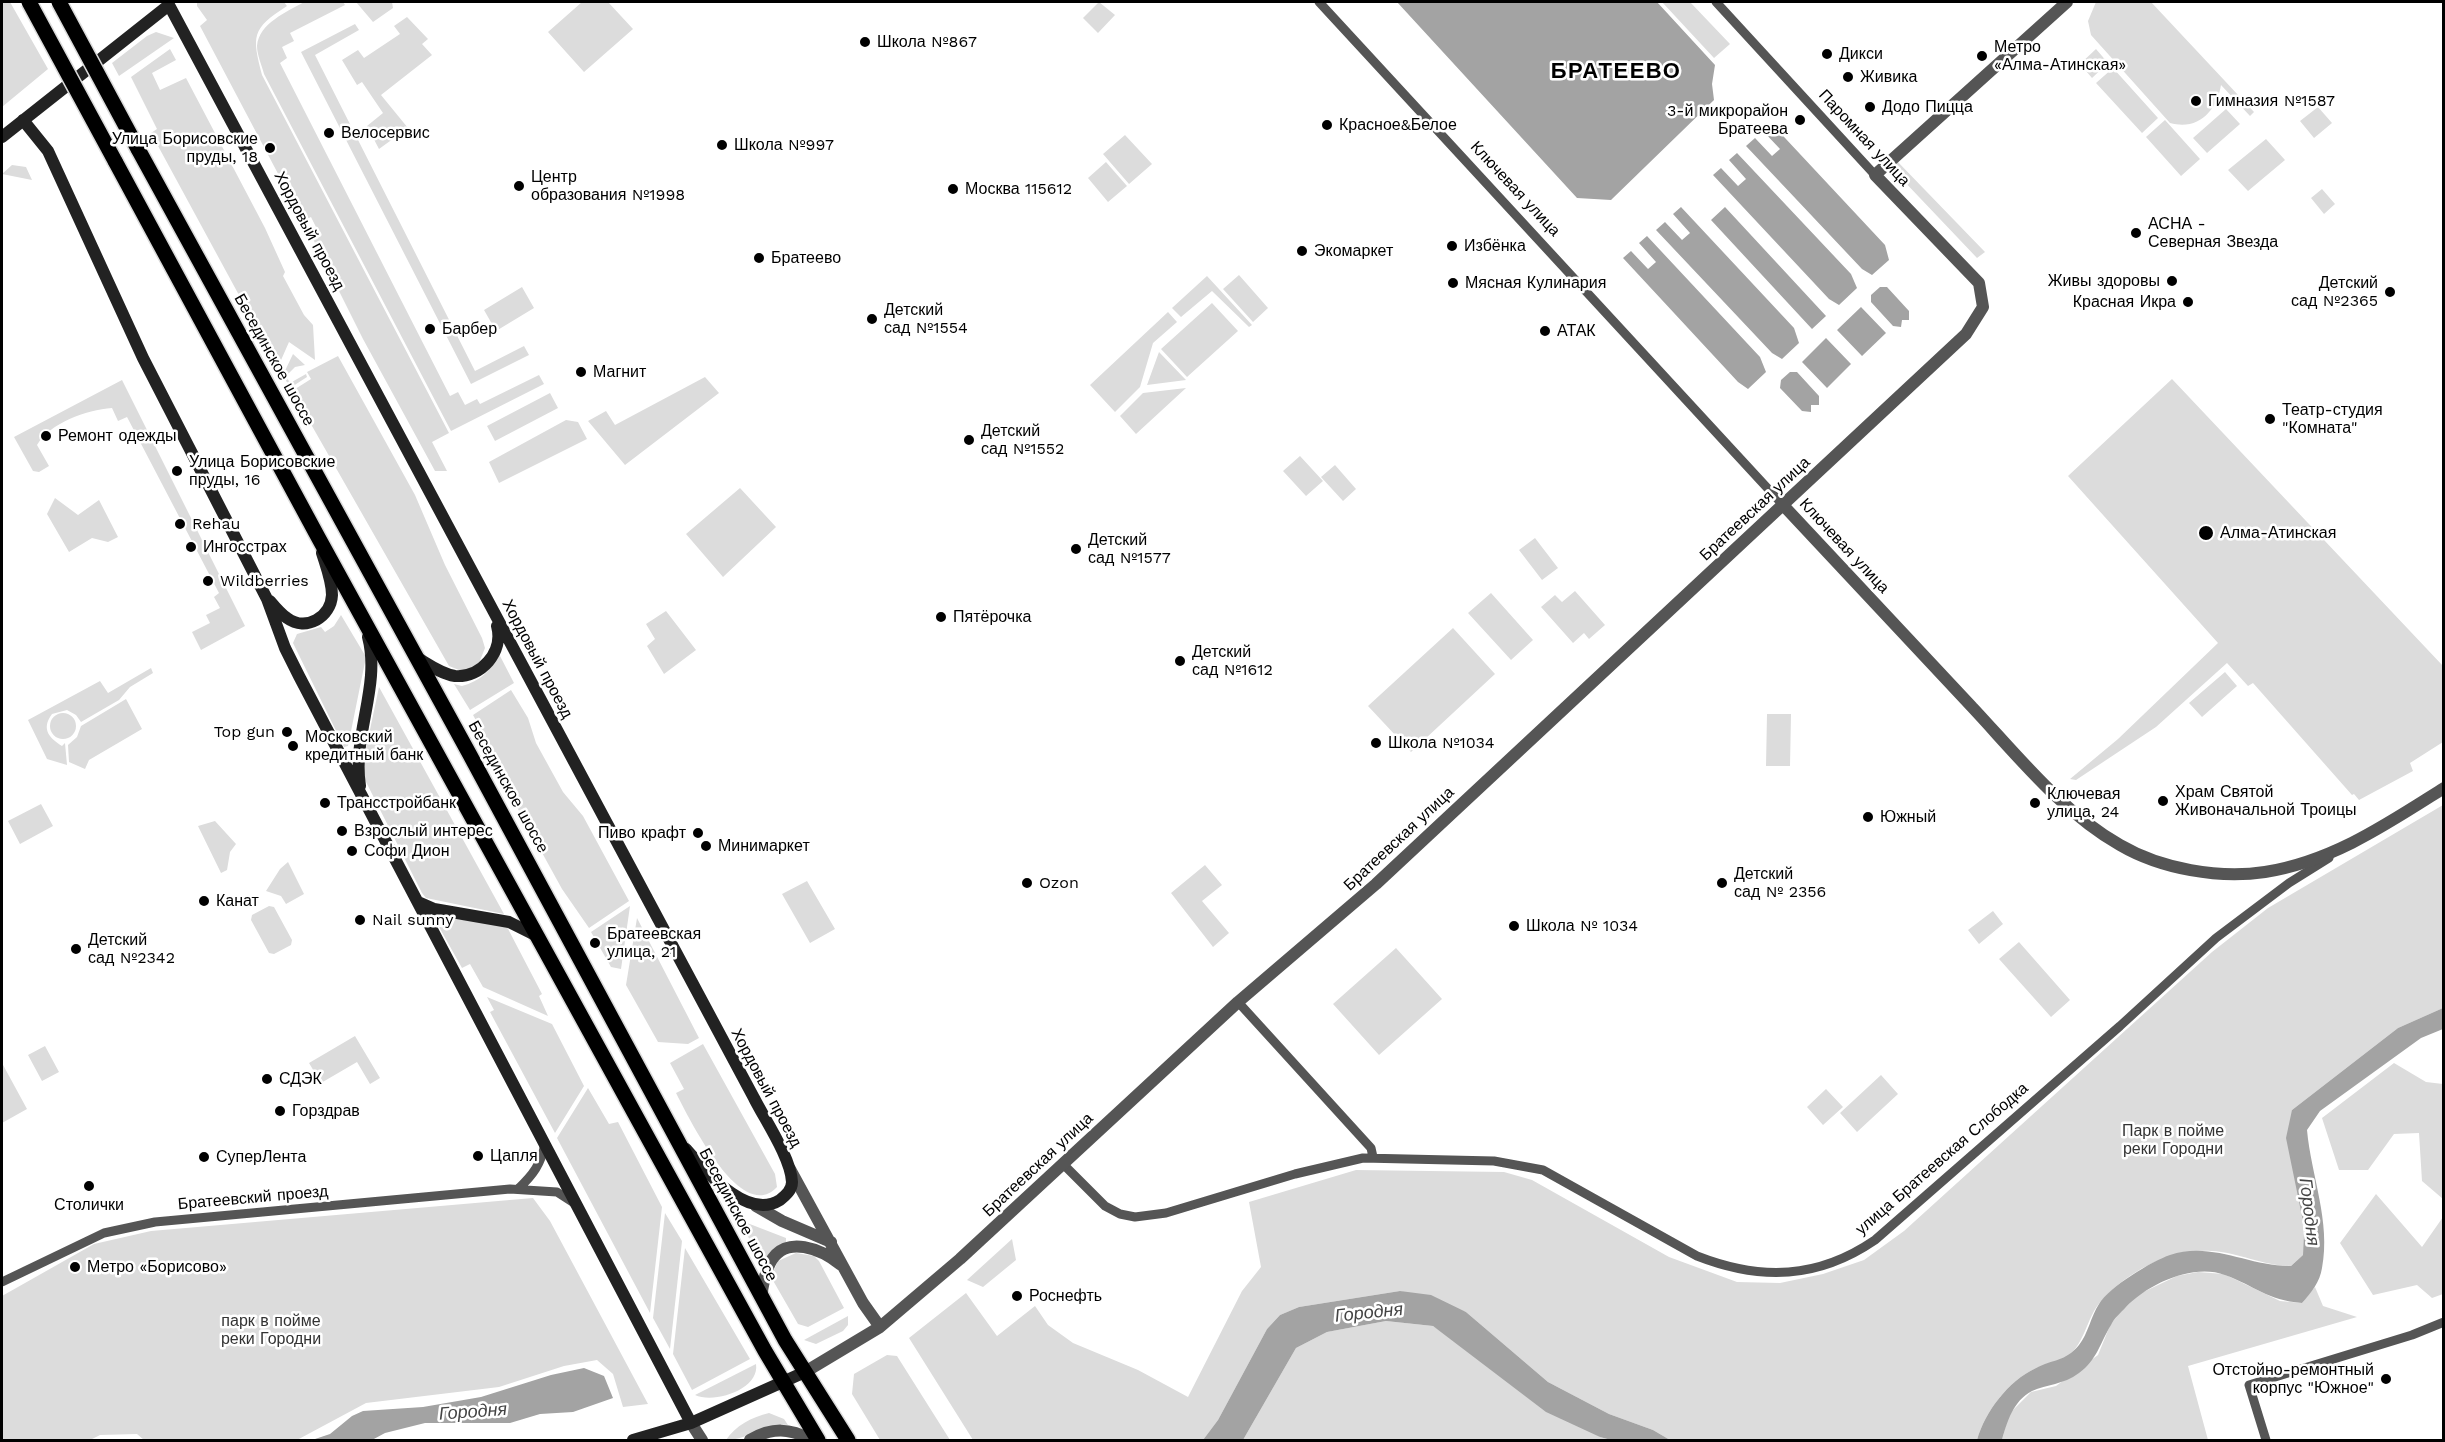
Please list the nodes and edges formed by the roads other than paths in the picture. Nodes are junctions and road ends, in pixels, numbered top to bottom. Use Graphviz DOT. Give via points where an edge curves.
graph roads {
  1 [pos="29,2"];
  2 [pos="59,2"];
  3 [pos="1319,2"];
  4 [pos="1716,2"];
  5 [pos="2067,2"];
  6 [pos="172,3"];
  7 [pos="23,120"];
  8 [pos="2,137"];
  9 [pos="1875,175"];
  10 [pos="1983,299"];
  11 [pos="1783,505"];
  12 [pos="318,537"];
  13 [pos="267,599"];
  14 [pos="494,614"];
  15 [pos="363,617"];
  16 [pos="416,657"];
  17 [pos="2444,788"];
  18 [pos="361,793"];
  19 [pos="2344,848"];
  20 [pos="418,902"];
  21 [pos="537,936"];
  22 [pos="1238,1002"];
  23 [pos="676,1138"];
  24 [pos="545,1142"];
  25 [pos="1373,1157"];
  26 [pos="1063,1164"];
  27 [pos="790,1169"];
  28 [pos="518,1189"];
  29 [pos="756,1206"];
  30 [pos="580,1209"];
  31 [pos="831,1242"];
  32 [pos="844,1267"];
  33 [pos="2,1282"];
  34 [pos="761,1296"];
  35 [pos="2444,1322"];
  36 [pos="880,1327"];
  37 [pos="805,1372"];
  38 [pos="783,1383"];
  39 [pos="691,1422"];
  40 [pos="633,1440"];
  41 [pos="702,1440"];
  42 [pos="750,1440"];
  43 [pos="812,1440"];
  44 [pos="818,1440"];
  45 [pos="848,1440"];
  46 [pos="2266,1440"];
  1 -- 12 [label="main road, bridge"];
  2 -- 16 [label="main road, Бесединское шоссе, bridge"];
  3 -- 11 [label="street, Ключевая улица"];
  4 -- 9 [label="street, Паромная улица"];
  5 -- 9 [label="street"];
  6 -- 7 [label="main road"];
  6 -- 14 [label="main road, Хордовый проезд"];
  7 -- 8 [label="main road"];
  7 -- 13 [label="main road" via="48,151 143,358"];
  9 -- 10 [label="street, Паромная улица" via="1975,276"];
  10 -- 11 [label="street, Братеевская улица" via="1980,314 1966,334"];
  11 -- 19 [label="street, Ключевая улица" via="2050,789 2109,838 2137,854 2174,866 2244,874 2286,868"];
  11 -- 22 [label="street, Братеевская улица" via="1376,884"];
  12 -- 13 [label="main road" via="331,587 329,610 320,619 297,623"];
  12 -- 15 [label="main road"];
  13 -- 18 [label="main road" via="285,648"];
  14 -- 16 [label="main road" via="499,634 497,647 487,664 476,672 452,675"];
  14 -- 27 [label="main road, Хордовый проезд"];
  15 -- 18 [label="main road" via="372,649 372,672 360,737"];
  15 -- 21 [label="main road"];
  16 -- 23 [label="main road, Бесединское шоссе"];
  17 -- 19 [label="street, Ключевая улица"];
  18 -- 20 [label="main road"];
  19 -- 25 [label="street, улица Братеевская Слободка" via="2248,912 1875,1240 1832,1263 1783,1273 1739,1270 1697,1256 1543,1170 1494,1161"];
  20 -- 21 [label="main road" via="434,909 499,919"];
  20 -- 24 [label="main road"];
  21 -- 38 [label="main road"];
  22 -- 25 [label="street" via="1371,1148"];
  22 -- 26 [label="street, Братеевская улица"];
  23 -- 29 [label="main road" via="712,1177"];
  23 -- 34 [label="main road, Бесединское шоссе"];
  24 -- 28 [label="street" via="534,1174"];
  24 -- 30 [label="main road"];
  25 -- 26 [label="street, улица Братеевская Слободка" via="1336,1163 1166,1213 1135,1217 1105,1206"];
  26 -- 36 [label="street, Братеевская улица"];
  27 -- 29 [label="main road" via="793,1184 789,1193 772,1204"];
  27 -- 31 [label="street, Хордовый проезд"];
  28 -- 30 [label="street, Братеевский проезд" via="556,1192"];
  28 -- 33 [label="street, Братеевский проезд" via="155,1222 104,1233"];
  29 -- 31 [label="street"];
  30 -- 39 [label="main road"];
  31 -- 32 [label="street, Хордовый проезд"];
  32 -- 34 [label="street" via="829,1255 804,1246 784,1249 770,1262"];
  32 -- 36 [label="street, Хордовый проезд"];
  34 -- 37 [label="main road, Бесединское шоссе"];
  35 -- 46 [label="street" via="2249,1385"];
  36 -- 37 [label="street, Братеевская улица"];
  37 -- 38 [label="main road"];
  37 -- 45 [label="main road, Бесединское шоссе"];
  38 -- 39 [label="main road"];
  38 -- 44 [label="main road"];
  39 -- 40 [label="main road"];
  39 -- 41 [label="street"];
  42 -- 43 [label="street" via="769,1431 786,1430"];
}
